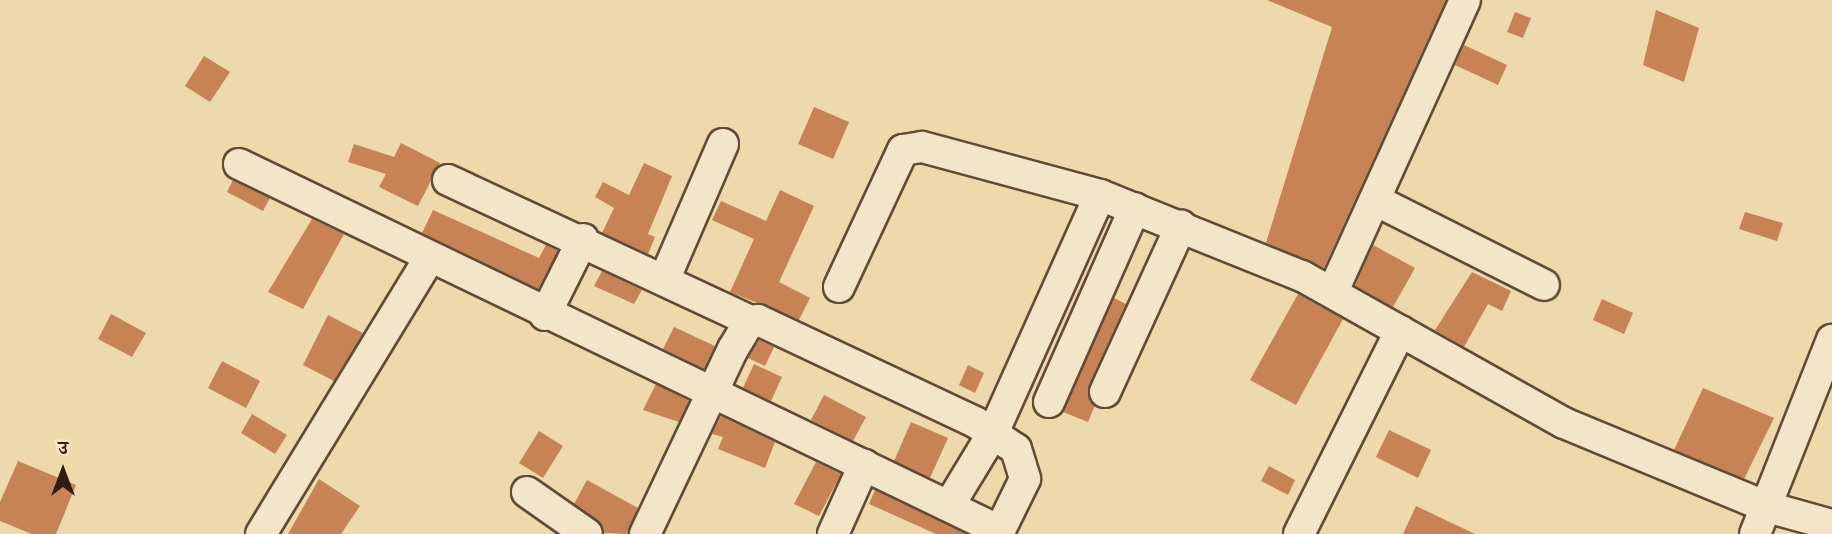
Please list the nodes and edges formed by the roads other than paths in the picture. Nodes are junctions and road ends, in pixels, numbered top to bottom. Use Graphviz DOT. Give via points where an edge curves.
graph roads {
  1 [pos="1465,0"];
  2 [pos="723,144"];
  3 [pos="239,164"];
  4 [pos="448,180"];
  5 [pos="1100,195"];
  6 [pos="1375,200"];
  7 [pos="1135,208"];
  8 [pos="1181,226"];
  9 [pos="583,239"];
  10 [pos="428,260"];
  11 [pos="665,278"];
  12 [pos="1544,285"];
  13 [pos="839,287"];
  14 [pos="1334,289"];
  15 [pos="545,315"];
  16 [pos="750,321"];
  17 [pos="1400,331"];
  18 [pos="1832,340"];
  19 [pos="1105,392"];
  20 [pos="712,395"];
  21 [pos="1049,402"];
  22 [pos="993,433"];
  23 [pos="864,465"];
  24 [pos="527,492"];
  25 [pos="950,504"];
  26 [pos="1767,507"];
  27 [pos="1832,525"];
  28 [pos="999,533"];
  29 [pos="261,534"];
  30 [pos="587,534"];
  31 [pos="645,534"];
  32 [pos="834,534"];
  33 [pos="1299,534"];
  34 [pos="1755,534"];
  1 -- 6 [label="street"];
  2 -- 11 [label="street"];
  3 -- 10 [label="street"];
  4 -- 9 [label="street"];
  5 -- 7 [label="street"];
  5 -- 13 [label="street" via="922,147 903,150"];
  5 -- 22 [label="street"];
  6 -- 12 [label="street"];
  6 -- 14 [label="street"];
  7 -- 8 [label="street"];
  7 -- 21 [label="street"];
  8 -- 14 [label="street"];
  8 -- 19 [label="street"];
  9 -- 11 [label="street"];
  9 -- 15 [label="street"];
  10 -- 15 [label="street"];
  10 -- 29 [label="street"];
  11 -- 16 [label="street"];
  14 -- 17 [label="street"];
  15 -- 20 [label="street"];
  16 -- 20 [label="street"];
  16 -- 22 [label="street" via="768,323"];
  17 -- 26 [label="street" via="1554,418"];
  17 -- 33 [label="street"];
  18 -- 26 [label="street"];
  20 -- 23 [label="street"];
  20 -- 31 [label="street"];
  22 -- 25 [label="street"];
  22 -- 28 [label="street" via="1016,449 1025,479"];
  23 -- 25 [label="street"];
  23 -- 32 [label="street"];
  24 -- 30 [label="street"];
  25 -- 28 [label="street"];
  26 -- 27 [label="street"];
  26 -- 34 [label="street"];
}
